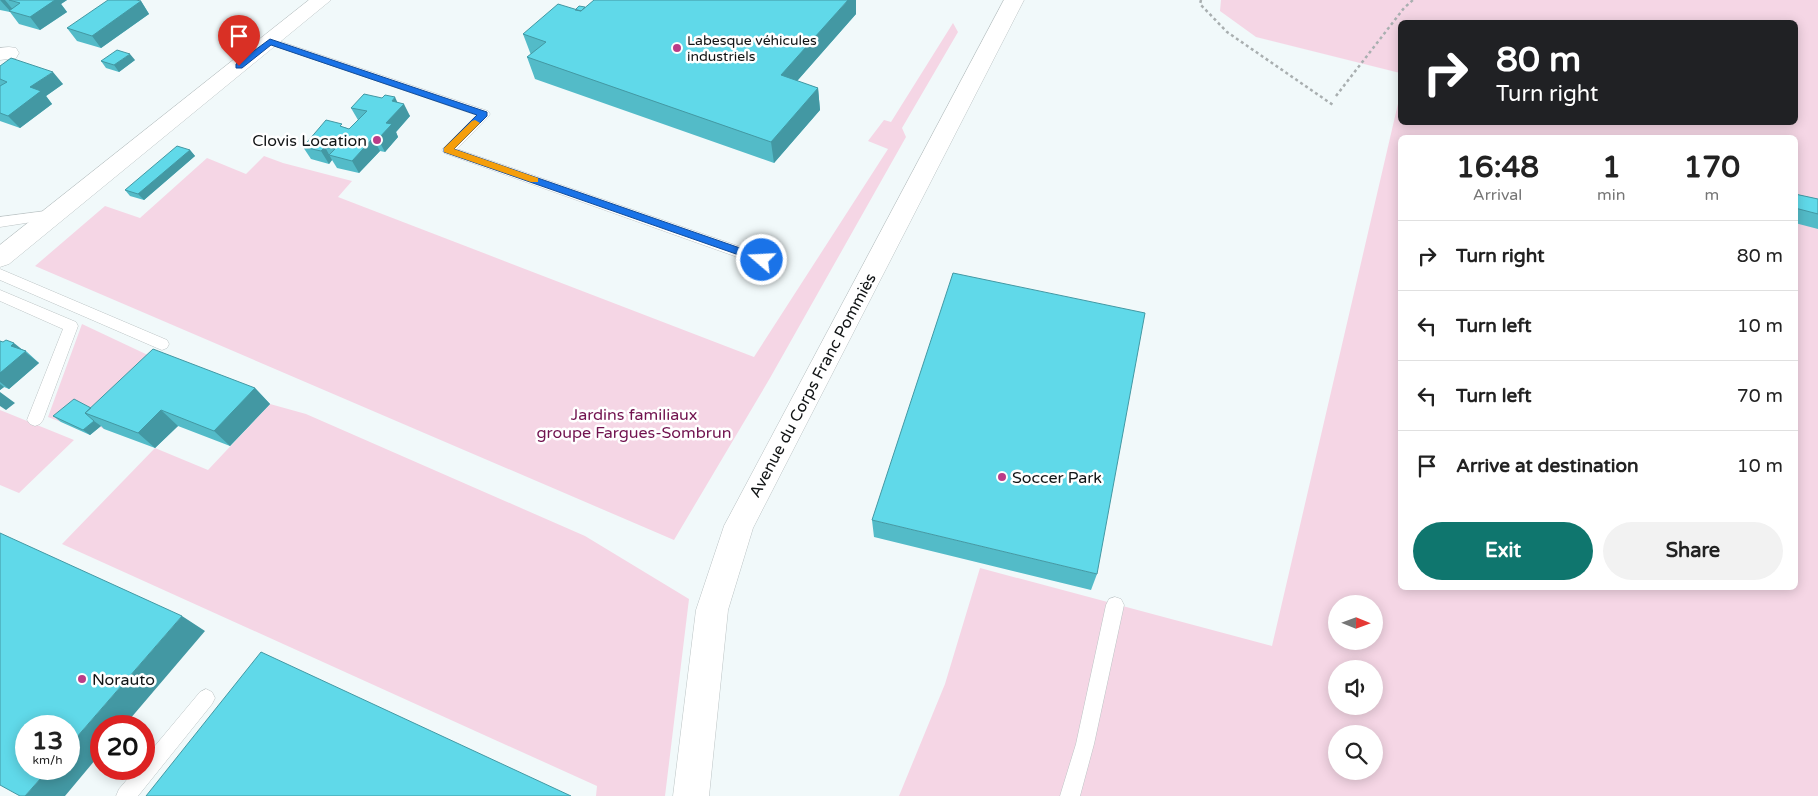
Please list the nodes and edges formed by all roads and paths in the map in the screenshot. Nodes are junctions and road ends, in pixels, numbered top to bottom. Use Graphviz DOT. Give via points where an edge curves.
graph roads {
  1 [pos="321,0"];
  2 [pos="1013,0"];
  3 [pos="1201,0"];
  4 [pos="1413,0"];
  5 [pos="274,39"];
  6 [pos="1336,96"];
  7 [pos="1332,105"];
  8 [pos="53,215"];
  9 [pos="0,222"];
  10 [pos="0,258"];
  11 [pos="762,260"];
  12 [pos="0,274"];
  13 [pos="0,295"];
  14 [pos="162,344"];
  15 [pos="35,420"];
  16 [pos="1115,605"];
  17 [pos="206,698"];
  18 [pos="126,796"];
  19 [pos="691,796"];
  20 [pos="1070,796"];
  1 -- 5 [label="street"];
  2 -- 19 [label="street, Avenue du Corps Franc Pommiès" via="739,526 712,610"];
  3 -- 7 [label="path" via="1200,4 1226,32"];
  4 -- 6 [label="path"];
  5 -- 8 [label="street"];
  5 -- 11 [label="lane" via="484,114 448,150"];
  8 -- 9 [label="lane"];
  8 -- 10 [label="street"];
  12 -- 14 [label="lane"];
  13 -- 15 [label="lane" via="71,326"];
  16 -- 20 [label="lane" via="1085,744"];
  17 -- 18 [label="lane"];
}
